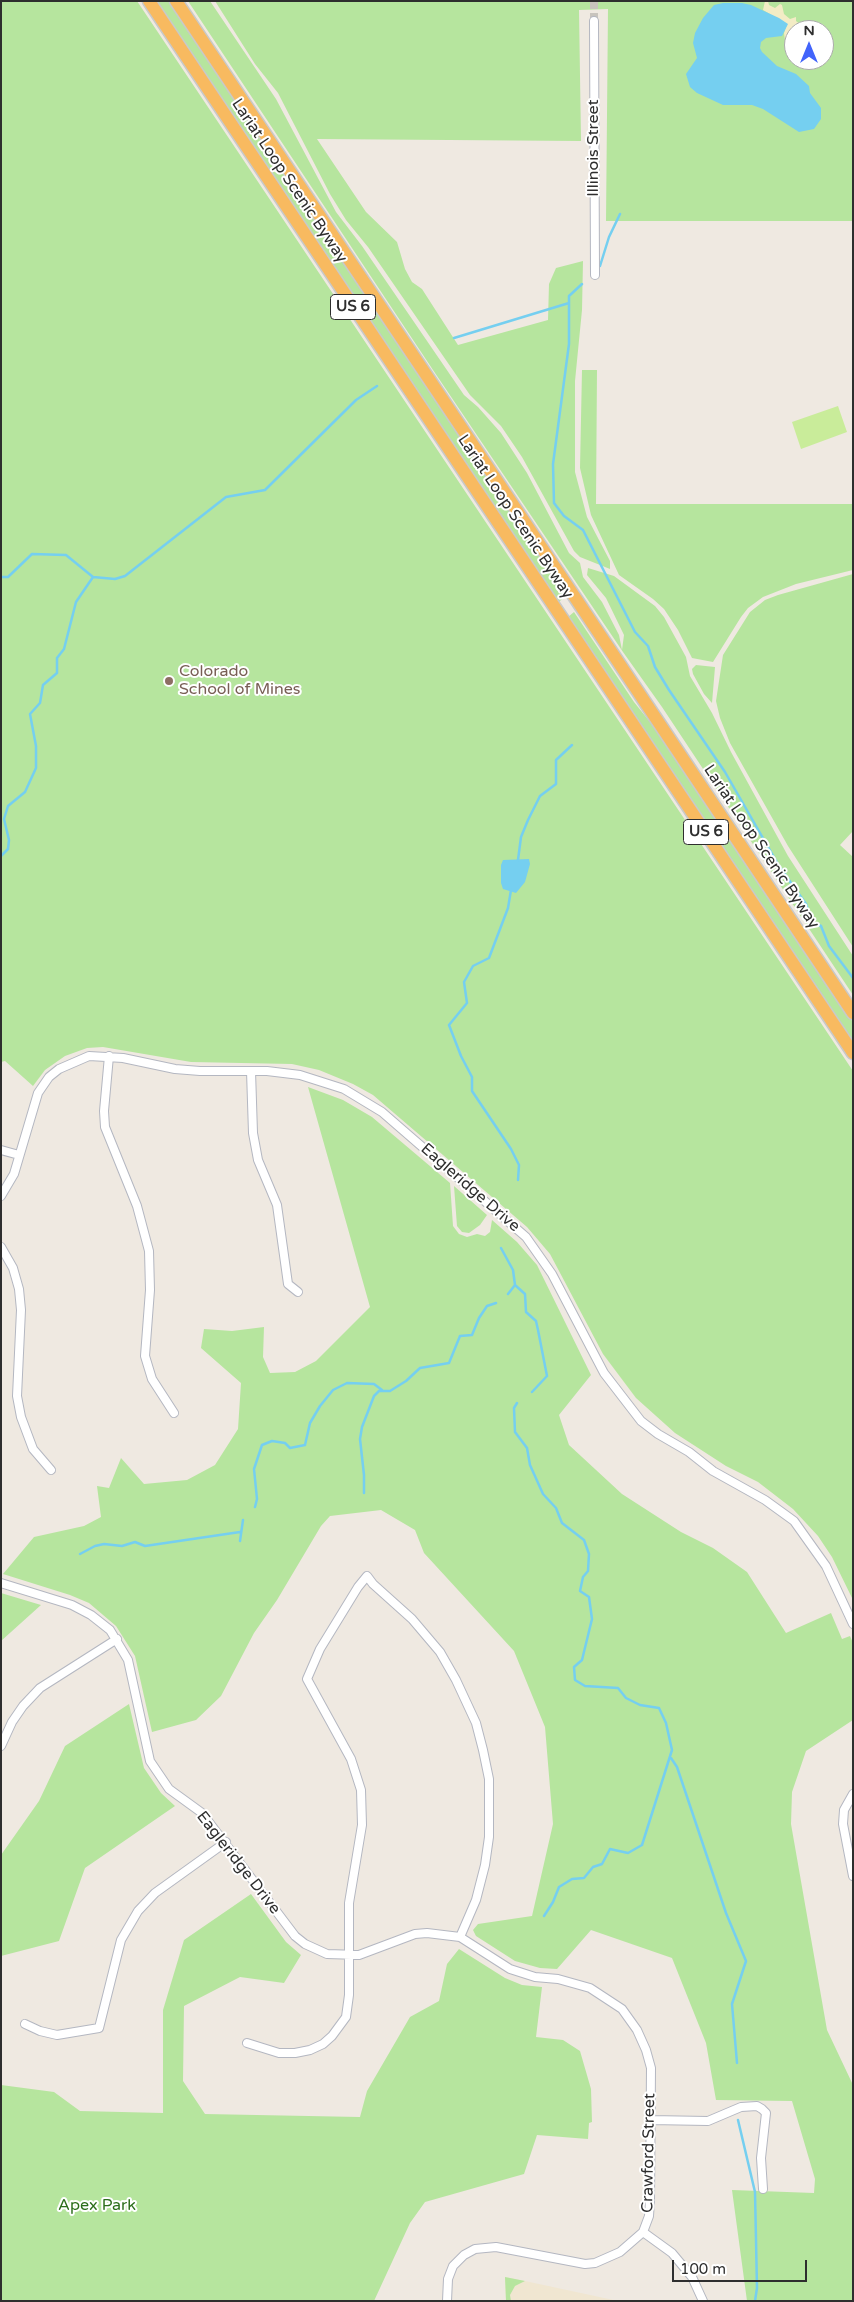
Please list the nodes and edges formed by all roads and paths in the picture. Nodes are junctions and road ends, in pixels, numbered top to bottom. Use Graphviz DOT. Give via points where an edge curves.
graph roads {
  1 [pos="149,1"];
  2 [pos="176,1"];
  3 [pos="594,21"];
  4 [pos="595,274"];
  5 [pos="576,600"];
  6 [pos="558,611"];
  7 [pos="853,1013"];
  8 [pos="853,1052"];
  9 [pos="109,1056"];
  10 [pos="251,1070"];
  11 [pos="1,1150"];
  12 [pos="19,1155"];
  13 [pos="1,1196"];
  14 [pos="1,1247"];
  15 [pos="298,1292"];
  16 [pos="174,1413"];
  17 [pos="51,1470"];
  18 [pos="1,1583"];
  19 [pos="853,1624"];
  20 [pos="117,1639"];
  21 [pos="1,1746"];
  22 [pos="853,1794"];
  23 [pos="226,1842"];
  24 [pos="853,1876"];
  25 [pos="463,1938"];
  26 [pos="349,1955"];
  27 [pos="25,2024"];
  28 [pos="247,2043"];
  29 [pos="650,2120"];
  30 [pos="764,2189"];
  31 [pos="643,2232"];
  32 [pos="447,2301"];
  33 [pos="703,2301"];
  1 -- 6 [label="highway, Lariat Loop Scenic Byway / US 6"];
  2 -- 5 [label="highway, Lariat Loop Scenic Byway / US 6"];
  3 -- 4 [label="street, Illinois Street"];
  5 -- 6 [label="highway"];
  5 -- 7 [label="highway, Lariat Loop Scenic Byway / US 6"];
  6 -- 8 [label="highway, Lariat Loop Scenic Byway / US 6"];
  9 -- 10 [label="street, Eagleridge Drive" via="175,1069"];
  9 -- 12 [label="street, Eagleridge Drive" via="89,1056 70,1063 49,1077 38,1093"];
  9 -- 16 [label="street" via="105,1127 138,1206 149,1251 145,1356 152,1380"];
  10 -- 15 [label="street" via="253,1133 258,1160 277,1205 288,1284"];
  10 -- 19 [label="street, Eagleridge Drive" via="300,1075 344,1089 382,1112 526,1237 552,1274 604,1373 641,1421 794,1521 826,1566"];
  11 -- 12 [label="street"];
  12 -- 13 [label="street, Eagleridge Drive" via="14,1174"];
  14 -- 17 [label="street" via="13,1268 20,1296 17,1396 21,1416 34,1448"];
  18 -- 20 [label="street, Eagleridge Drive" via="91,1614"];
  20 -- 21 [label="street" via="40,1688 12,1722"];
  20 -- 23 [label="street, Eagleridge Drive" via="128,1660 150,1761 169,1790 202,1813"];
  22 -- 24 [label="street" via="844,1810 843,1824"];
  23 -- 26 [label="street, Eagleridge Drive" via="295,1936 327,1954"];
  23 -- 27 [label="street" via="155,1893 138,1912 121,1940 99,2028 57,2035"];
  25 -- 26 [label="street, Eagleridge Drive" via="415,1934 374,1951"];
  25 -- 26 [label="street" via="476,1900 489,1837 489,1779 484,1750 476,1723 440,1652 412,1619 367,1576 320,1650 307,1679 351,1759 361,1790 362,1825 349,1903"];
  25 -- 29 [label="street, Crawford Street" via="510,1969 590,1988 622,2009 637,2030 651,2068"];
  26 -- 28 [label="street" via="350,1995 346,2017 332,2036 322,2044 295,2053 279,2053"];
  29 -- 30 [label="street" via="708,2121 741,2108 762,2108 766,2113 762,2158"];
  29 -- 31 [label="street, Crawford Street" via="650,2208"];
  31 -- 32 [label="street, Crawford Street" via="620,2252 595,2263 585,2264 496,2246 475,2249 453,2266 448,2278"];
  31 -- 33 [label="street" via="672,2253 692,2277"];
}
